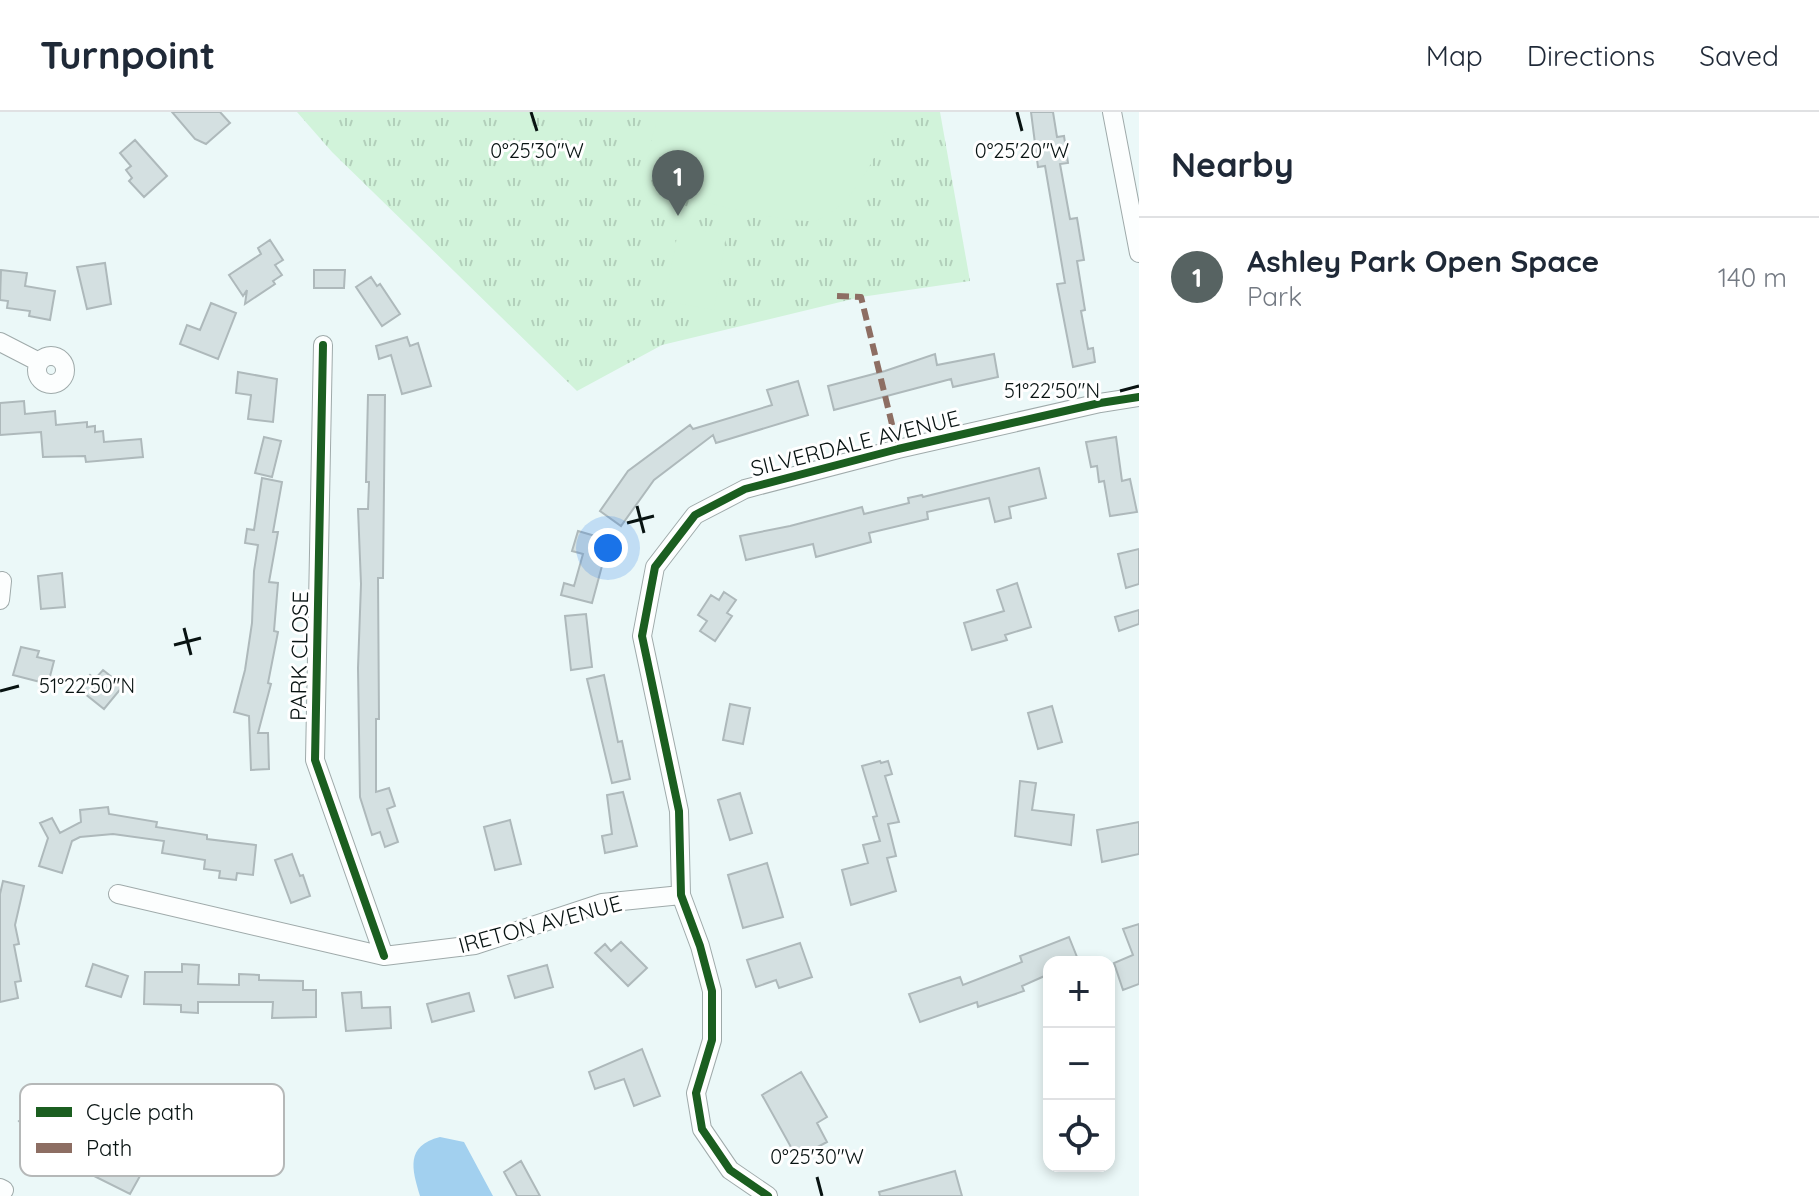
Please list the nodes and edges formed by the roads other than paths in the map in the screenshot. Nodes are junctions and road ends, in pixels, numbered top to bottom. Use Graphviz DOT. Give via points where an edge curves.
graph roads {
  1 [pos="1112,112"];
  2 [pos="1139,248"];
  3 [pos="0,342"];
  4 [pos="323,345"];
  5 [pos="39,362"];
  6 [pos="1139,397"];
  7 [pos="118,894"];
  8 [pos="681,895"];
  9 [pos="384,956"];
  10 [pos="768,1196"];
  1 -- 2 [label="street"];
  3 -- 5 [label="street"];
  4 -- 9 [label="street, PARK CLOSE" via="315,760"];
  6 -- 8 [label="street, SILVERDALE AVENUE" via="929,441 775,481 745,489 695,515 655,567 642,636 679,811"];
  7 -- 9 [label="street, IRETON AVENUE"];
  8 -- 9 [label="street, IRETON AVENUE" via="602,903 475,945"];
  8 -- 10 [label="street, SILVERDALE AVENUE" via="712,991 712,1040 696,1093 702,1129 730,1170"];
}
